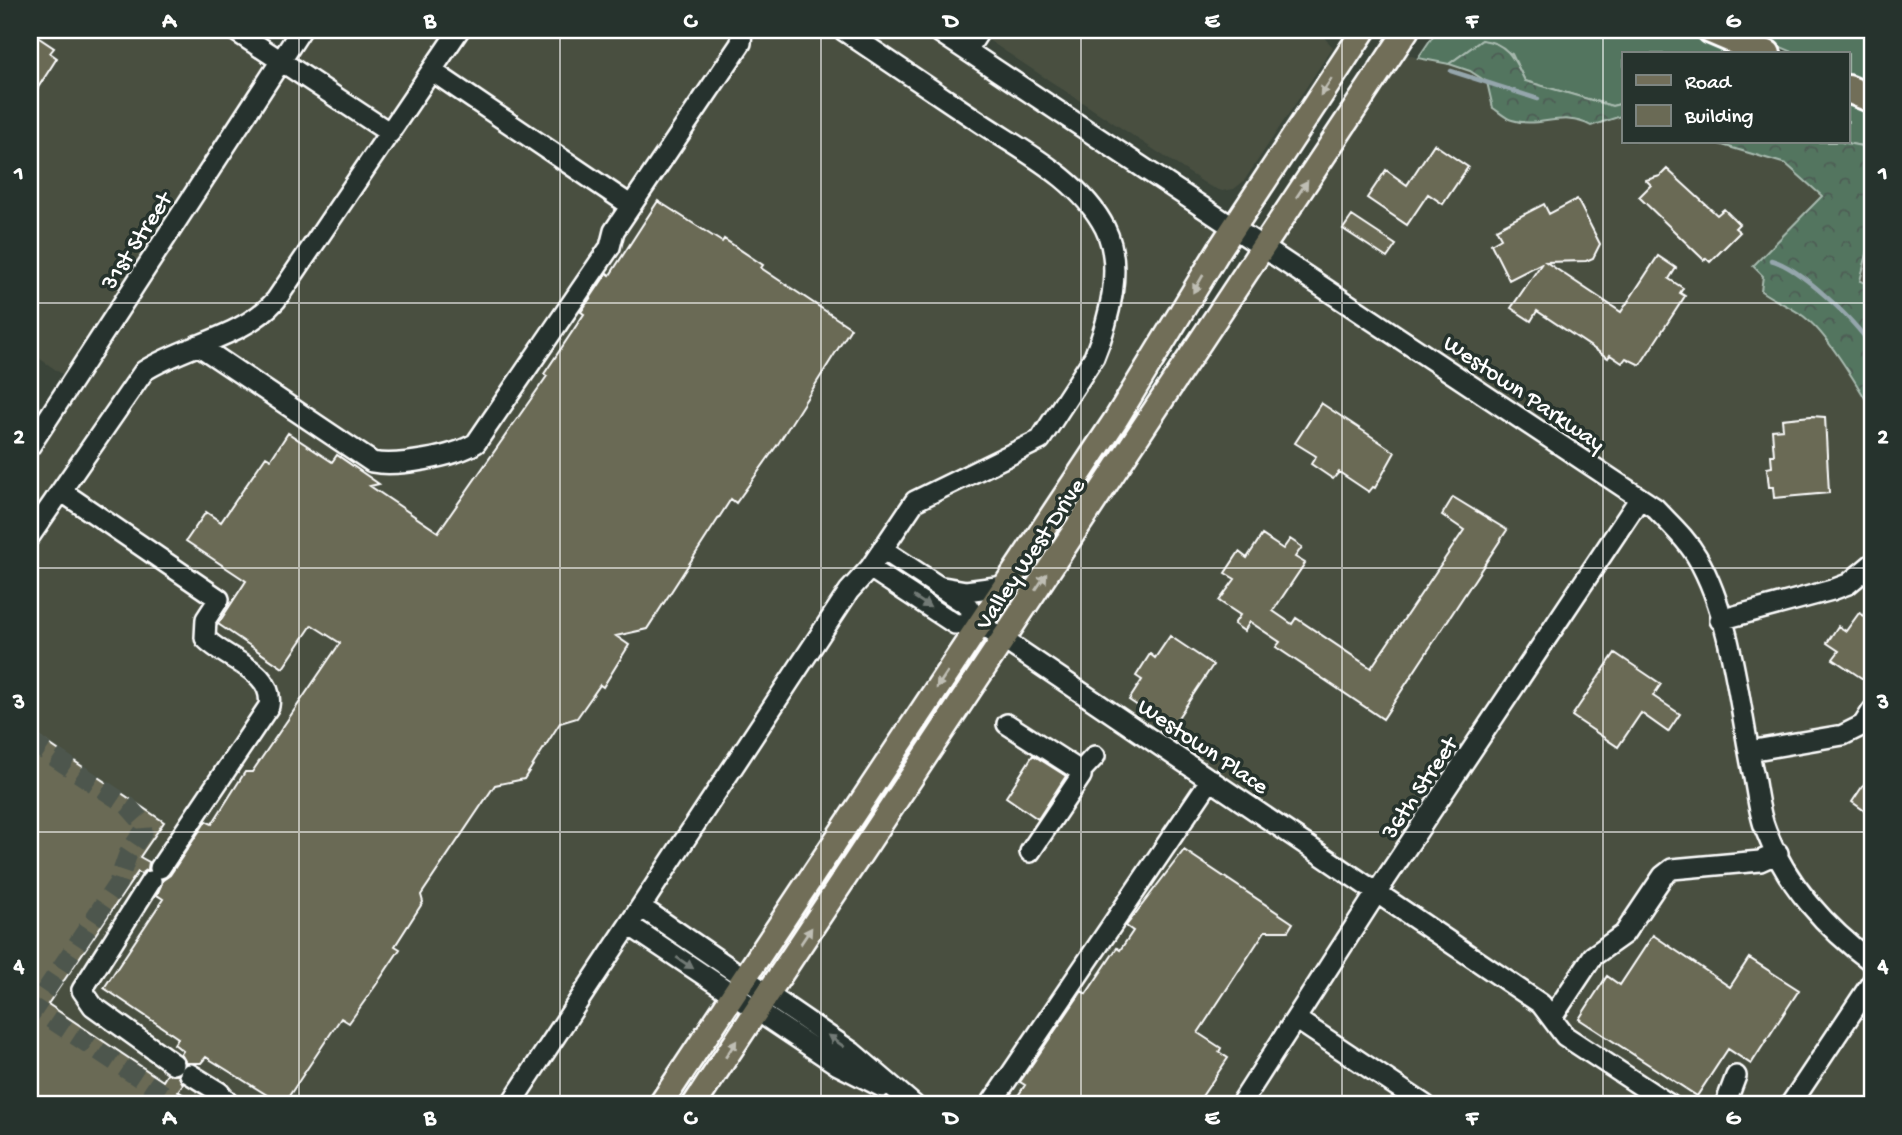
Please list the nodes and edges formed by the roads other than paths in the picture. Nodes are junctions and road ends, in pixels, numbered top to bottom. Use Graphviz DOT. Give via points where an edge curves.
graph roads {
  1 [pos="234,30"];
  2 [pos="301,30"];
  3 [pos="459,30"];
  4 [pos="742,30"];
  5 [pos="843,30"];
  6 [pos="936,30"];
  7 [pos="980,30"];
  8 [pos="1364,30"];
  9 [pos="1408,30"];
  10 [pos="1710,30"];
  11 [pos="967,50"];
  12 [pos="1763,52"];
  13 [pos="282,61"];
  14 [pos="432,71"];
  15 [pos="1850,90"];
  16 [pos="1872,99"];
  17 [pos="390,133"];
  18 [pos="631,205"];
  19 [pos="1234,226"];
  20 [pos="1264,245"];
  21 [pos="198,345"];
  22 [pos="30,446"];
  23 [pos="61,491"];
  24 [pos="1640,498"];
  25 [pos="30,536"];
  26 [pos="882,549"];
  27 [pos="1872,564"];
  28 [pos="870,568"];
  29 [pos="938,586"];
  30 [pos="1004,586"];
  31 [pos="1720,620"];
  32 [pos="979,623"];
  33 [pos="1003,639"];
  34 [pos="1872,711"];
  35 [pos="1007,724"];
  36 [pos="1749,751"];
  37 [pos="1095,756"];
  38 [pos="1080,772"];
  39 [pos="1211,779"];
  40 [pos="1030,852"];
  41 [pos="1778,853"];
  42 [pos="1377,892"];
  43 [pos="641,907"];
  44 [pos="629,925"];
  45 [pos="1872,962"];
  46 [pos="1872,982"];
  47 [pos="739,986"];
  48 [pos="763,1002"];
  49 [pos="1553,1016"];
  50 [pos="1296,1019"];
  51 [pos="1736,1076"];
  52 [pos="911,1103"];
  53 [pos="230,1105"];
  54 [pos="510,1105"];
  55 [pos="660,1105"];
  56 [pos="694,1105"];
  57 [pos="990,1105"];
  58 [pos="1240,1105"];
  59 [pos="1426,1105"];
  60 [pos="1670,1105"];
  61 [pos="1725,1105"];
  62 [pos="1790,1105"];
  1 -- 13 [label="street"];
  2 -- 13 [label="street"];
  3 -- 14 [label="street"];
  4 -- 18 [label="street" via="741,43"];
  5 -- 26 [label="street" via="1073,187 1105,229 1113,261 1100,344 1040,440 915,501"];
  6 -- 11 [label="street, Westown Parkway"];
  7 -- 11 [label="street"];
  8 -- 19 [label="main road, Valley West Drive, one-way"];
  20 -- 9 [label="main road, Valley West Drive, one-way"];
  10 -- 12 [label="highway"];
  11 -- 19 [label="street, Westown Parkway"];
  13 -- 17 [label="street"];
  13 -- 22 [label="street, 31st Street"];
  14 -- 17 [label="street"];
  14 -- 18 [label="street"];
  15 -- 16 [label="highway"];
  17 -- 21 [label="street" via="267,310"];
  18 -- 21 [label="street" via="614,231 610,247 476,443 463,451 386,464 372,462"];
  19 -- 20 [label="street, Westown Parkway"];
  19 -- 30 [label="main road, Valley West Drive, one-way" via="1116,419"];
  20 -- 24 [label="street, Westown Parkway"];
  33 -- 20 [label="main road, Valley West Drive, one-way"];
  21 -- 23 [label="street" via="167,356 144,371"];
  23 -- 25 [label="street"];
  23 -- 53 [label="street" via="219,599 206,619 205,638 262,679 270,697 269,706 82,990 93,1006 219,1092"];
  24 -- 31 [label="street, Westown Parkway" via="1655,508 1697,557"];
  24 -- 42 [label="street, 36th Street"];
  26 -- 28 [label="street"];
  26 -- 29 [label="street"];
  27 -- 31 [label="street" via="1832,590"];
  28 -- 32 [label="street, one-way" via="955,624"];
  28 -- 43 [label="street" via="849,591"];
  29 -- 30 [label="street" via="966,591"];
  29 -- 32 [label="street" via="967,605"];
  30 -- 32 [label="main road, Valley West Drive"];
  31 -- 36 [label="street, Westown Parkway"];
  32 -- 33 [label="street, Westown Place"];
  32 -- 47 [label="main road, Valley West Drive, one-way"];
  33 -- 39 [label="street, Westown Place"];
  48 -- 33 [label="main road, Valley West Drive, one-way"];
  34 -- 36 [label="street" via="1854,731"];
  35 -- 38 [label="street"];
  36 -- 41 [label="street, Westown Parkway" via="1765,830"];
  37 -- 38 [label="street"];
  38 -- 40 [label="street"];
  39 -- 42 [label="street, Westown Place"];
  39 -- 57 [label="street"];
  41 -- 45 [label="street, Westown Parkway" via="1810,904"];
  41 -- 49 [label="street" via="1760,861 1672,869 1624,934 1593,956"];
  42 -- 49 [label="street, Westown Place"];
  42 -- 50 [label="street, 36th Street"];
  43 -- 44 [label="street"];
  43 -- 47 [label="street"];
  44 -- 47 [label="street, one-way"];
  44 -- 54 [label="street"];
  46 -- 62 [label="street"];
  47 -- 48 [label="street"];
  47 -- 55 [label="main road, Valley West Drive"];
  48 -- 52 [label="street" via="852,1052"];
  56 -- 48 [label="main road, Valley West Drive, one-way"];
  49 -- 60 [label="street, Westown Place" via="1565,1036"];
  50 -- 58 [label="street, 36th Street"];
  50 -- 59 [label="street"];
  51 -- 61 [label="street"];
}
